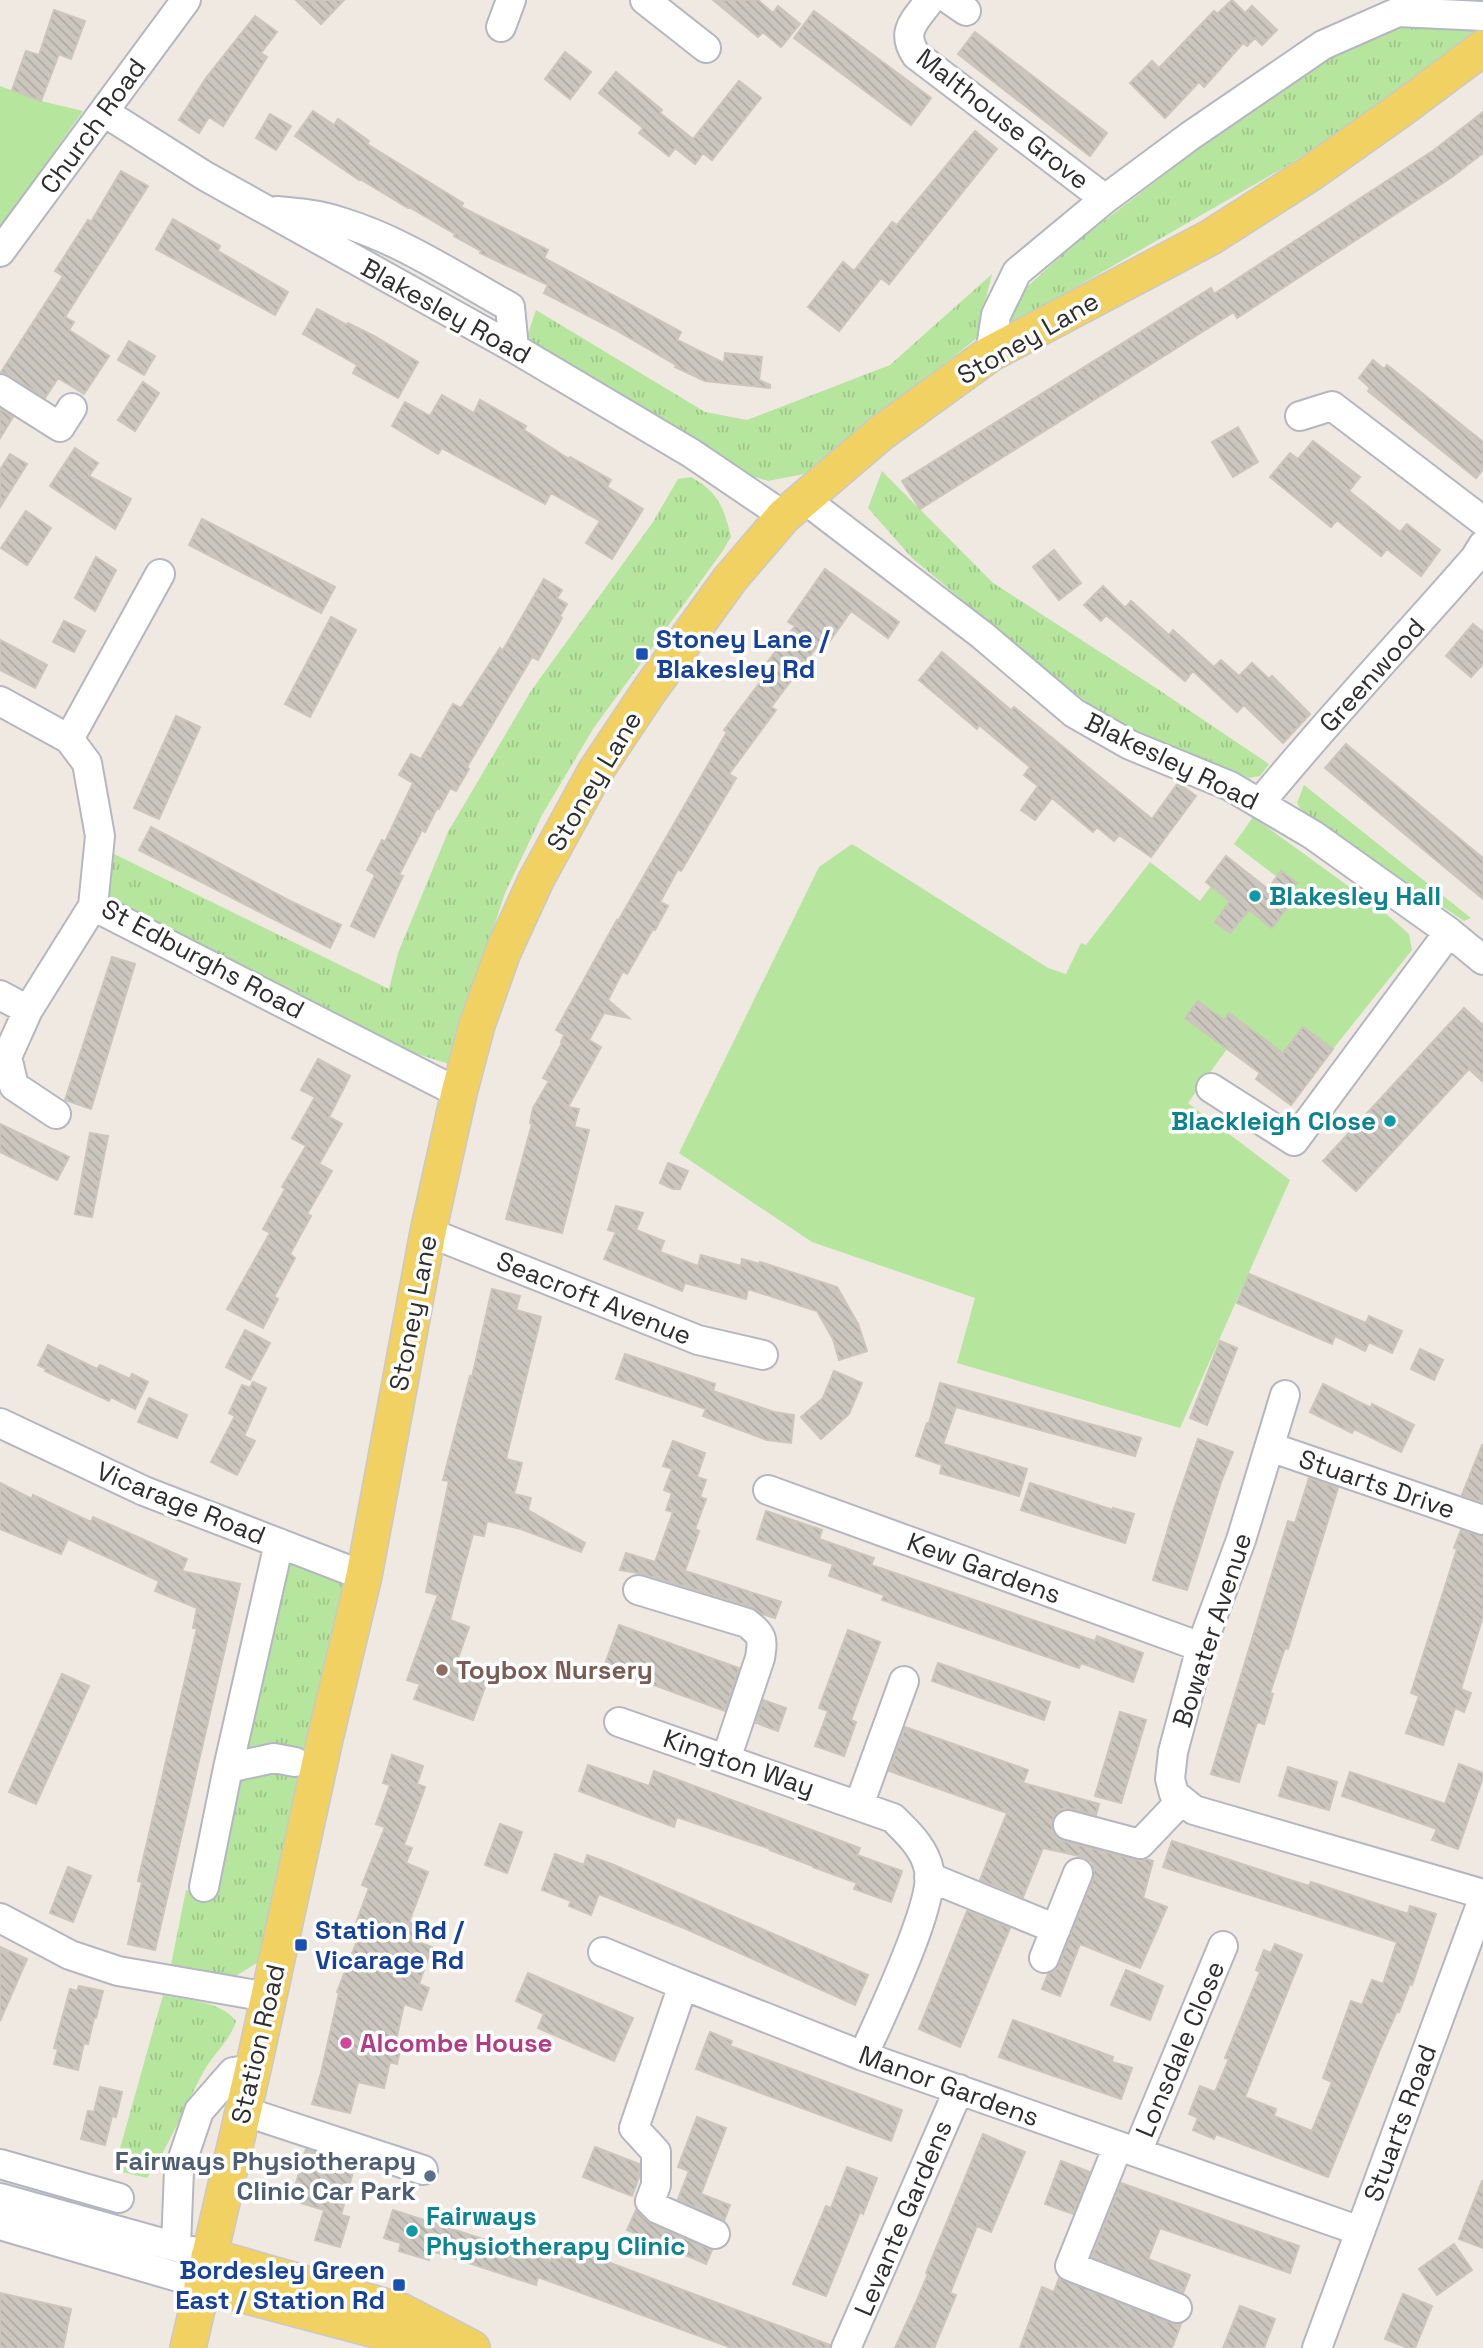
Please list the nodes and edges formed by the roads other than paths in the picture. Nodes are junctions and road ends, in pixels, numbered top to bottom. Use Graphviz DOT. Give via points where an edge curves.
graph roads {
  1 [pos="186,0"];
  2 [pos="511,0"];
  3 [pos="645,0"];
  4 [pos="930,0"];
  5 [pos="1408,6"];
  6 [pos="1483,16"];
  7 [pos="501,27"];
  8 [pos="706,48"];
  9 [pos="1483,48"];
  10 [pos="103,112"];
  11 [pos="1105,199"];
  12 [pos="0,252"];
  13 [pos="990,354"];
  14 [pos="0,389"];
  15 [pos="72,408"];
  16 [pos="1300,415"];
  17 [pos="793,507"];
  18 [pos="1483,521"];
  19 [pos="1480,555"];
  20 [pos="160,574"];
  21 [pos="0,701"];
  22 [pos="69,739"];
  23 [pos="1260,803"];
  24 [pos="93,906"];
  25 [pos="1449,932"];
  26 [pos="1483,960"];
  27 [pos="0,995"];
  28 [pos="28,1010"];
  29 [pos="1211,1088"];
  30 [pos="459,1093"];
  31 [pos="56,1114"];
  32 [pos="428,1232"];
  33 [pos="763,1355"];
  34 [pos="1284,1395"];
  35 [pos="0,1423"];
  36 [pos="1270,1447"];
  37 [pos="768,1490"];
  38 [pos="1483,1520"];
  39 [pos="279,1543"];
  40 [pos="365,1576"];
  41 [pos="638,1590"];
  42 [pos="1201,1647"];
  43 [pos="904,1681"];
  44 [pos="240,1713"];
  45 [pos="619,1722"];
  46 [pos="726,1759"];
  47 [pos="228,1768"];
  48 [pos="1181,1801"];
  49 [pos="859,1805"];
  50 [pos="1068,1825"];
  51 [pos="1078,1873"];
  52 [pos="929,1877"];
  53 [pos="204,1887"];
  54 [pos="1483,1896"];
  55 [pos="0,1917"];
  56 [pos="1056,1929"];
  57 [pos="1223,1946"];
  58 [pos="603,1952"];
  59 [pos="1044,1958"];
  60 [pos="683,1985"];
  61 [pos="268,1997"];
  62 [pos="863,2056"];
  63 [pos="253,2070"];
  64 [pos="959,2089"];
  65 [pos="243,2111"];
  66 [pos="1127,2149"];
  67 [pos="0,2164"];
  68 [pos="423,2170"];
  69 [pos="0,2197"];
  70 [pos="119,2198"];
  71 [pos="0,2225"];
  72 [pos="1360,2231"];
  73 [pos="715,2234"];
  74 [pos="176,2246"];
  75 [pos="206,2270"];
  76 [pos="1177,2308"];
  77 [pos="188,2348"];
  78 [pos="443,2348"];
  79 [pos="472,2348"];
  80 [pos="846,2348"];
  81 [pos="1317,2348"];
  1 -- 10 [label="street, Church Road"];
  2 -- 7 [label="street"];
  3 -- 8 [label="street"];
  4 -- 11 [label="street, Malthouse Grove" via="907,36 916,55"];
  5 -- 6 [label="street"];
  5 -- 11 [label="street" via="1323,45"];
  9 -- 13 [label="main road, Stoney Lane" via="1311,173 1211,237"];
  10 -- 12 [label="street, Church Road"];
  10 -- 17 [label="street, Blakesley Road" via="264,210"];
  11 -- 13 [label="street" via="1017,272 996,315"];
  13 -- 17 [label="main road, Stoney Lane" via="881,433"];
  14 -- 15 [label="street" via="61,427"];
  16 -- 18 [label="street" via="1332,406"];
  17 -- 23 [label="street, Blakesley Road" via="982,635 1074,713 1130,745"];
  17 -- 30 [label="main road, Stoney Lane" via="730,579 595,772 503,952"];
  19 -- 23 [label="street, Greenwood"];
  20 -- 22 [label="street"];
  21 -- 22 [label="street, St Edburghs Road"];
  22 -- 24 [label="street, St Edburghs Road" via="88,763 100,836"];
  23 -- 25 [label="street, Blakesley Road" via="1344,855"];
  24 -- 28 [label="street"];
  24 -- 30 [label="street, St Edburghs Road"];
  25 -- 26 [label="street, Blakesley Road"];
  25 -- 29 [label="street" via="1294,1141"];
  27 -- 28 [label="street"];
  28 -- 31 [label="street" via="7,1057 14,1086"];
  30 -- 32 [label="main road, Stoney Lane"];
  32 -- 33 [label="street, Seacroft Avenue" via="698,1340"];
  32 -- 40 [label="main road, Stoney Lane"];
  34 -- 36 [label="street, Bowater Avenue"];
  35 -- 39 [label="street, Vicarage Road" via="144,1491"];
  36 -- 38 [label="street, Stuarts Drive"];
  36 -- 42 [label="street, Bowater Avenue"];
  37 -- 42 [label="street, Kew Gardens"];
  39 -- 40 [label="street, Vicarage Road"];
  39 -- 44 [label="street"];
  40 -- 61 [label="main road, Station Road"];
  41 -- 46 [label="street" via="747,1623 762,1640"];
  42 -- 48 [label="street, Bowater Avenue" via="1173,1752 1170,1779"];
  43 -- 49 [label="street"];
  44 -- 47 [label="street"];
  44 -- 47 [label="street" via="285,1760"];
  45 -- 46 [label="street, Kington Way"];
  46 -- 49 [label="street, Kington Way"];
  47 -- 53 [label="street"];
  48 -- 50 [label="street" via="1140,1844"];
  48 -- 54 [label="street" via="1194,1810"];
  49 -- 52 [label="street, Kington Way" via="892,1818 916,1841"];
  51 -- 56 [label="street"];
  52 -- 56 [label="street"];
  52 -- 62 [label="street, Kington Way" via="926,1903 912,1941"];
  54 -- 72 [label="street, Stuarts Road"];
  55 -- 61 [label="street" via="70,1955 118,1971"];
  56 -- 59 [label="street"];
  57 -- 66 [label="street, Lonsdale Close"];
  58 -- 60 [label="street, Manor Gardens"];
  60 -- 62 [label="street, Manor Gardens"];
  60 -- 73 [label="street" via="634,2128 656,2152 656,2185 650,2201 658,2209"];
  61 -- 63 [label="main road, Station Road"];
  62 -- 64 [label="street, Manor Gardens"];
  63 -- 65 [label="main road, Station Road"];
  63 -- 74 [label="street" via="233,2072 199,2111 179,2170"];
  64 -- 66 [label="street, Manor Gardens"];
  64 -- 80 [label="street, Levante Gardens"];
  65 -- 68 [label="street"];
  65 -- 75 [label="main road, Station Road"];
  66 -- 72 [label="street, Manor Gardens"];
  66 -- 76 [label="street, Lonsdale Close" via="1070,2266"];
  67 -- 70 [label="street"];
  69 -- 74 [label="street"];
  71 -- 75 [label="street"];
  72 -- 81 [label="street, Stuarts Road"];
  74 -- 75 [label="street"];
  75 -- 77 [label="main road, Station Road"];
  75 -- 78 [label="main road"];
  75 -- 79 [label="main road" via="401,2311"];
}
